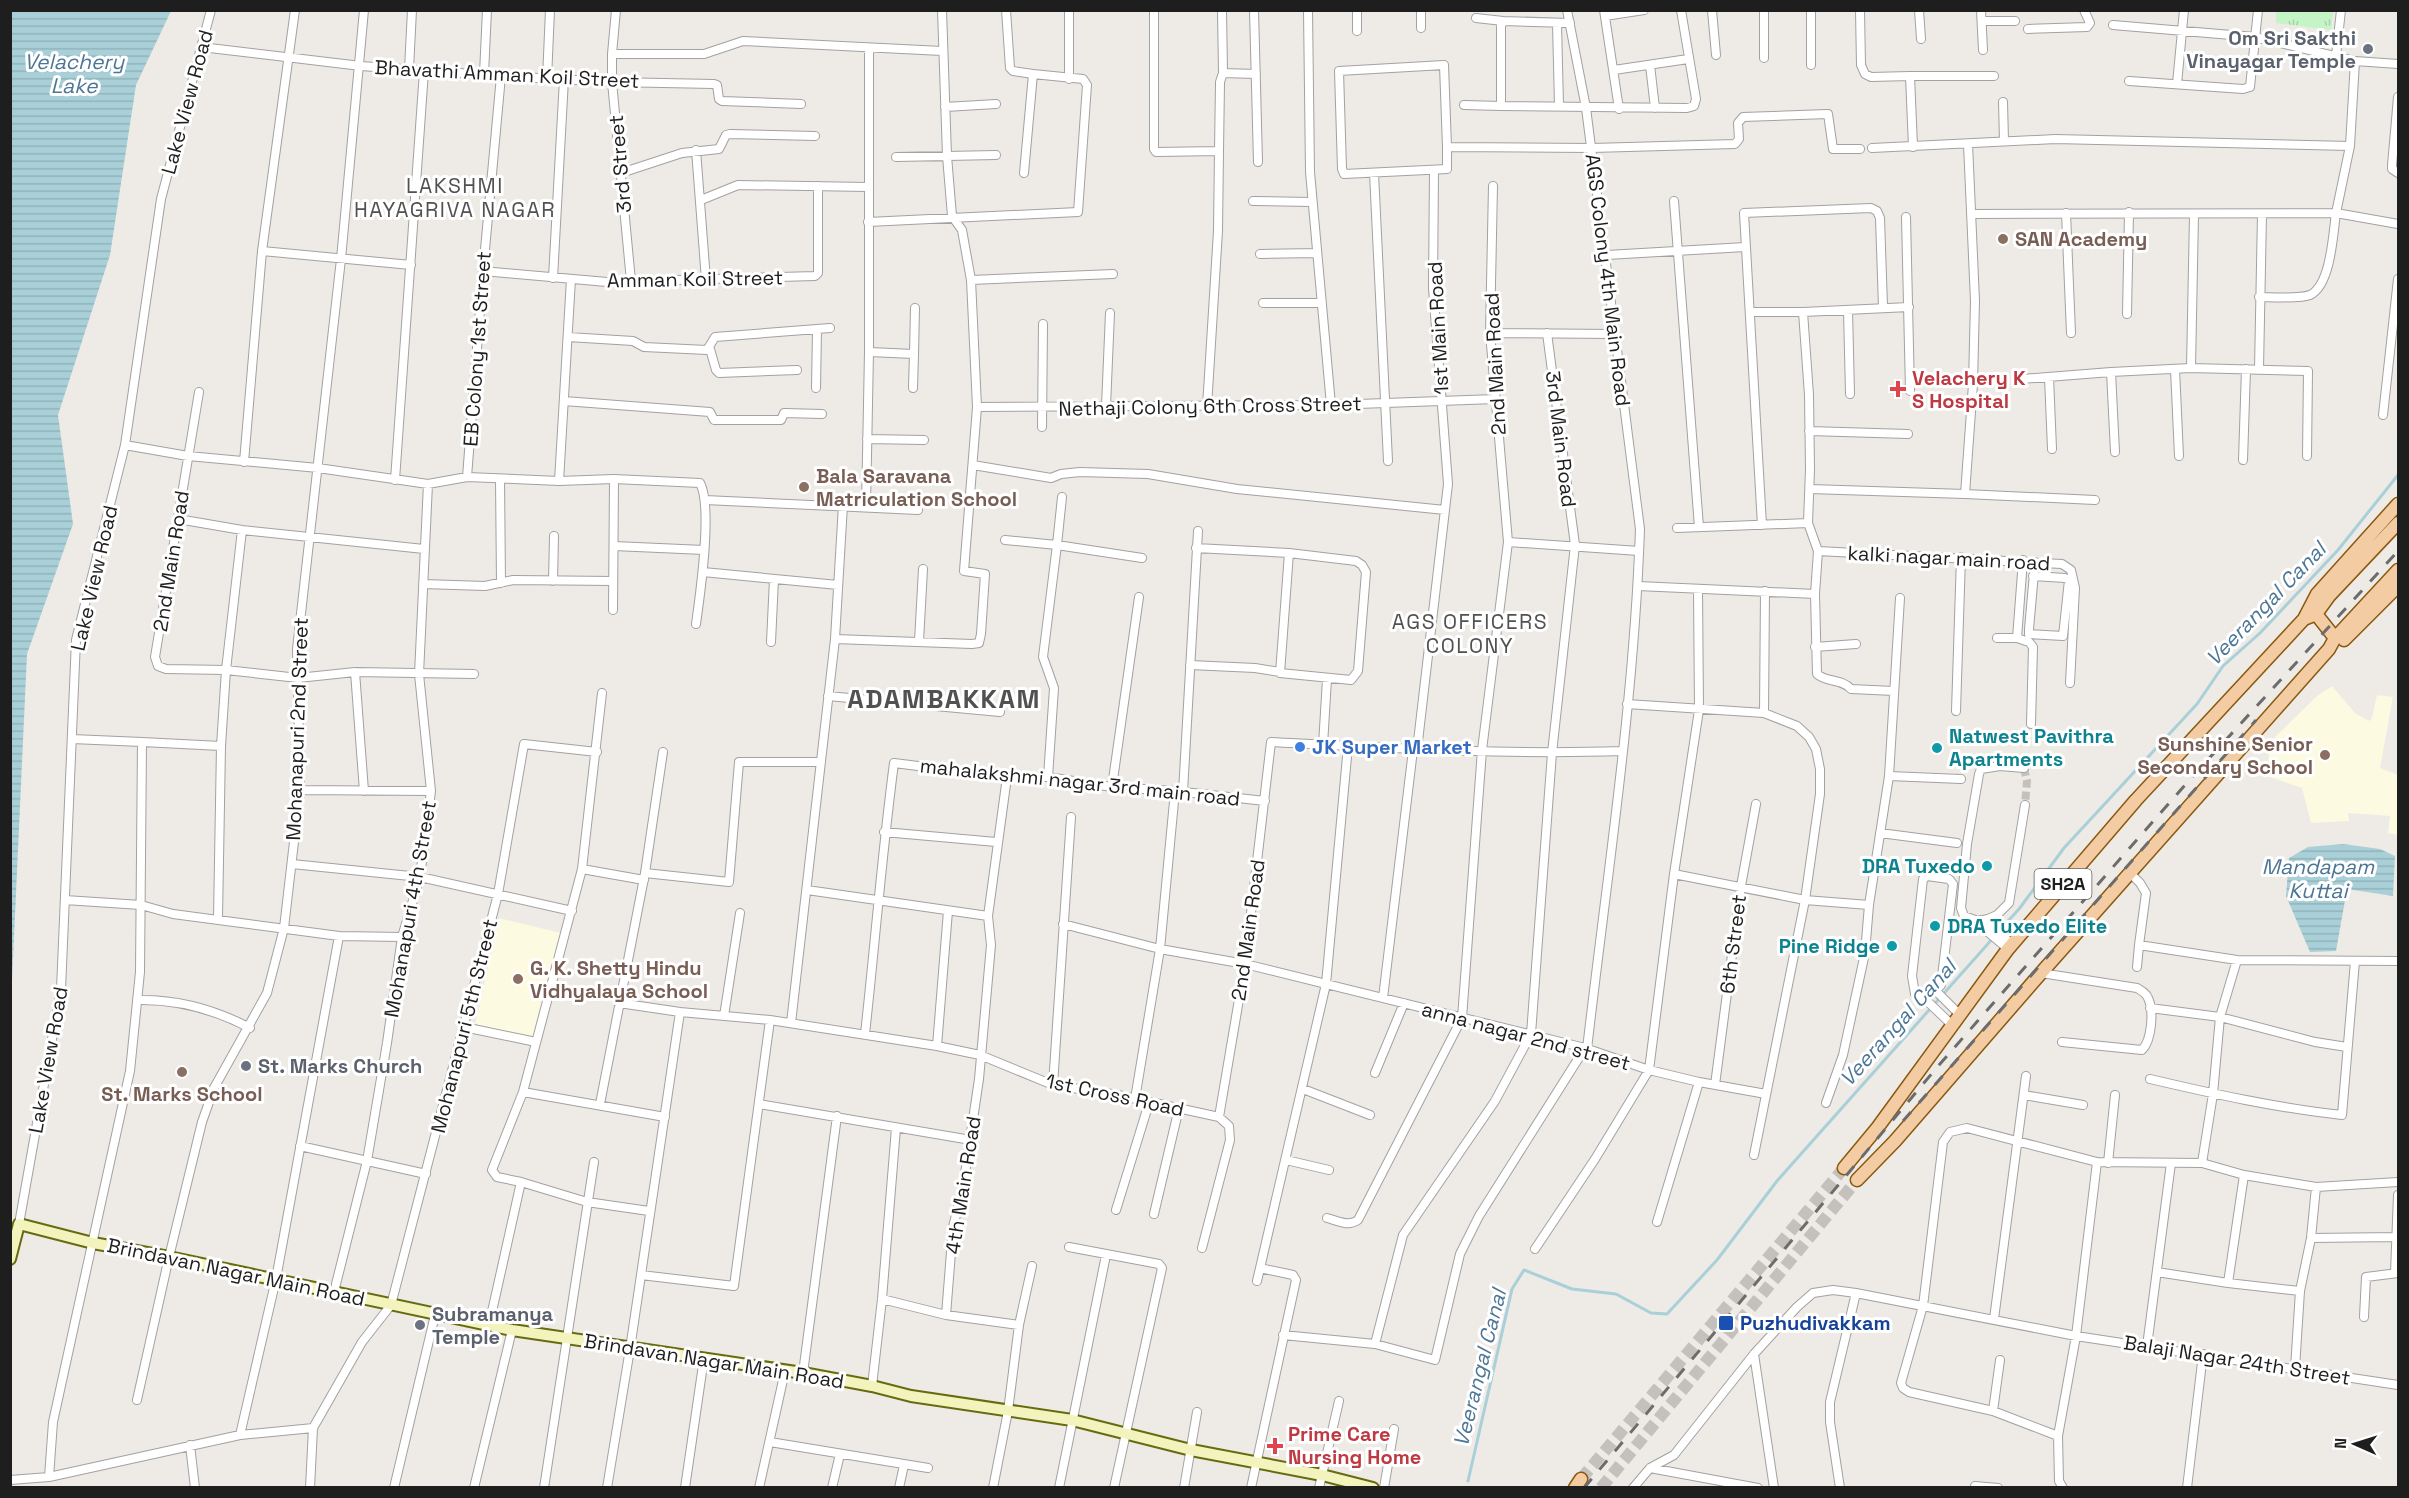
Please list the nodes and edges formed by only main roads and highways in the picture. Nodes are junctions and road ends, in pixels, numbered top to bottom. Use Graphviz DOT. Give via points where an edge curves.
graph roads {
  1 [pos="2398,504"];
  2 [pos="2398,523"];
  3 [pos="2398,570"];
  4 [pos="2398,586"];
  5 [pos="2310,616"];
  6 [pos="2332,644"];
  7 [pos="1878,1127"];
  8 [pos="1895,1141"];
  9 [pos="1844,1168"];
  10 [pos="1857,1180"];
  1 -- 5 [label="main road, SH2A" via="2317,594"];
  2 -- 5 [label="main road, SH2A"];
  3 -- 6 [label="main road, SH2A"];
  4 -- 6 [label="main road, SH2A" via="2341,643"];
  5 -- 6 [label="main road"];
  5 -- 7 [label="main road, SH2A" via="2006,943"];
  6 -- 8 [label="main road, SH2A"];
  7 -- 8 [label="main road"];
  7 -- 9 [label="main road, SH2A"];
  8 -- 10 [label="main road, SH2A"];
}
